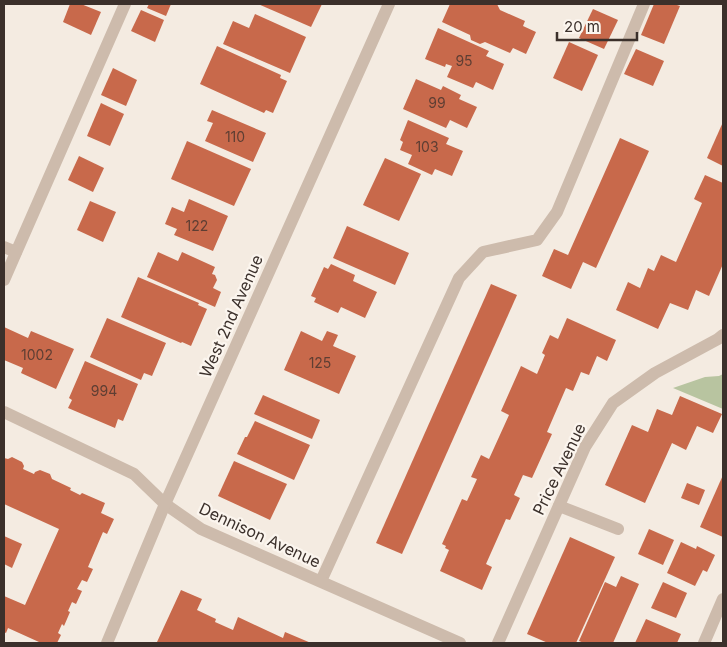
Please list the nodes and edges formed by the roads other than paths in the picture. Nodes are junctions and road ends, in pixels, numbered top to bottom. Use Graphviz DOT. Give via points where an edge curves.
graph roads {
  1 [pos="125,4"];
  2 [pos="389,4"];
  3 [pos="644,4"];
  4 [pos="4,247"];
  5 [pos="16,252"];
  6 [pos="4,280"];
  7 [pos="723,334"];
  8 [pos="4,412"];
  9 [pos="165,504"];
  10 [pos="559,506"];
  11 [pos="618,529"];
  12 [pos="321,581"];
  13 [pos="723,599"];
  14 [pos="106,643"];
  15 [pos="460,643"];
  16 [pos="498,643"];
  17 [pos="704,643"];
  1 -- 5 [label="street"];
  2 -- 9 [label="street, West 2nd Avenue"];
  3 -- 12 [label="street" via="557,212 537,240 483,252 459,278"];
  4 -- 5 [label="street"];
  5 -- 6 [label="street"];
  7 -- 10 [label="street, Price Avenue" via="612,402 585,447"];
  8 -- 9 [label="street, Dennison Avenue" via="134,474"];
  9 -- 12 [label="street, Dennison Avenue" via="201,529"];
  9 -- 14 [label="street, West 2nd Avenue"];
  10 -- 11 [label="street"];
  10 -- 16 [label="street, Price Avenue"];
  12 -- 15 [label="street, Dennison Avenue"];
  13 -- 17 [label="street"];
}
